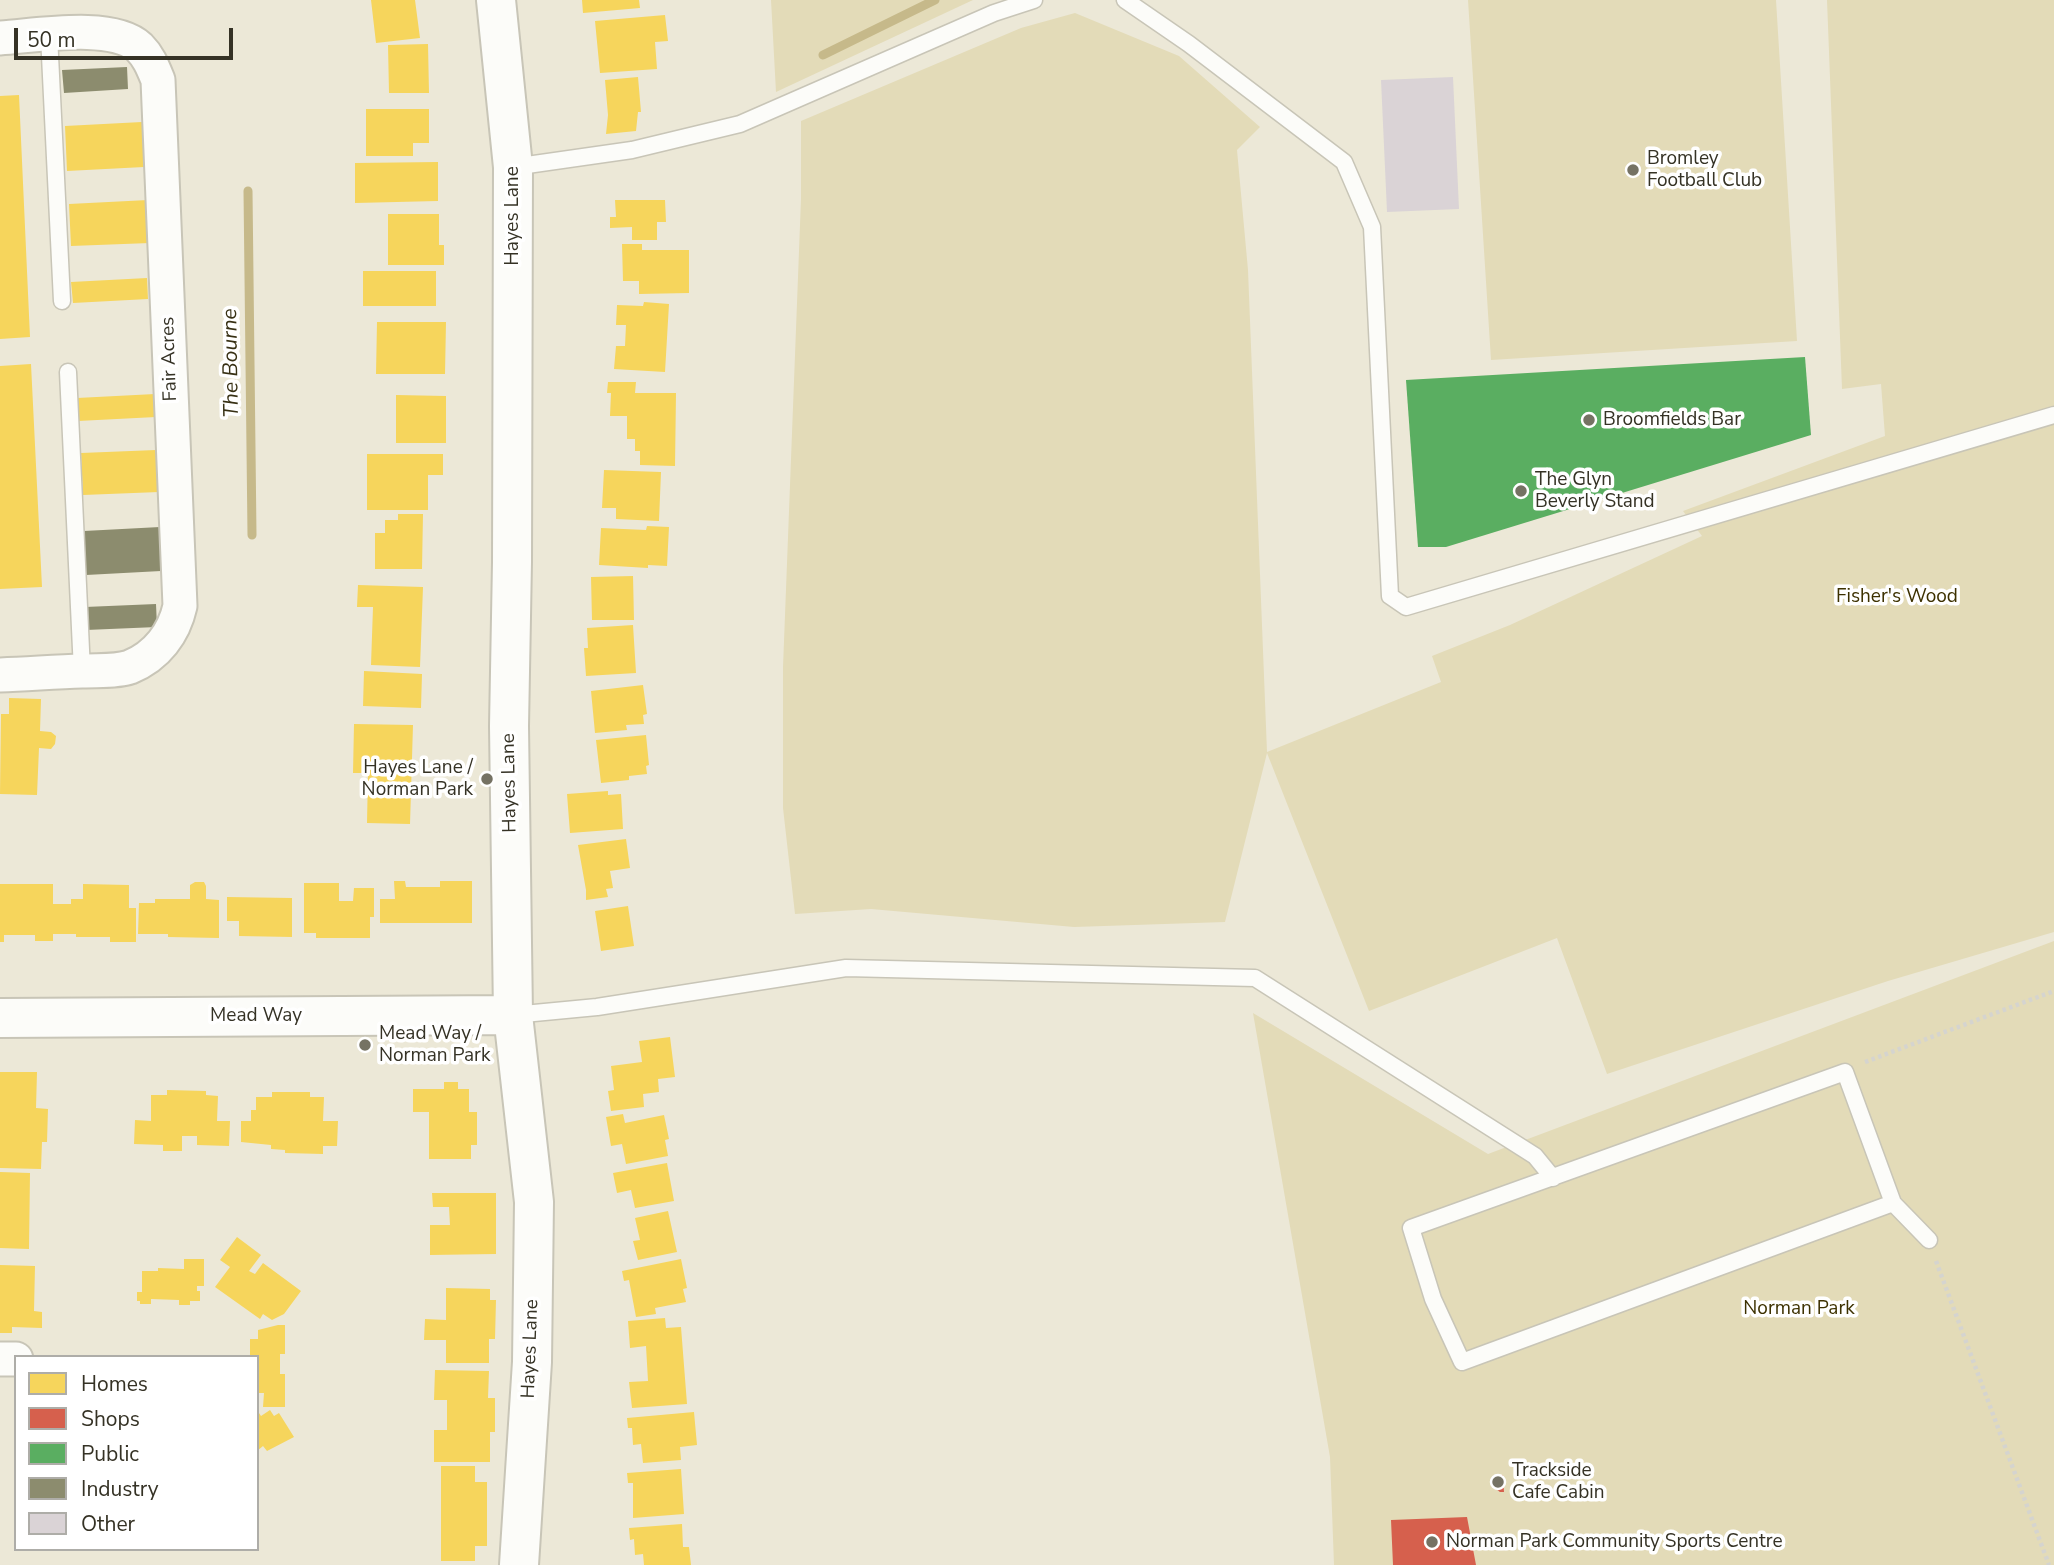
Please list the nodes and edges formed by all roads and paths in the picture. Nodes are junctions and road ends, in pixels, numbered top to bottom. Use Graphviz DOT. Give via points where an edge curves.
graph roads {
  1 [pos="496,0"];
  2 [pos="1034,0"];
  3 [pos="1125,0"];
  4 [pos="50,35"];
  5 [pos="0,38"];
  6 [pos="513,167"];
  7 [pos="62,301"];
  8 [pos="68,372"];
  9 [pos="2054,415"];
  10 [pos="82,671"];
  11 [pos="0,675"];
  12 [pos="2054,991"];
  13 [pos="513,1015"];
  14 [pos="0,1018"];
  15 [pos="1845,1072"];
  16 [pos="1553,1178"];
  17 [pos="1894,1203"];
  18 [pos="1929,1240"];
  19 [pos="519,1565"];
  20 [pos="2049,1565"];
  1 -- 6 [label="main road, Hayes Lane"];
  2 -- 6 [label="lane" via="994,13 740,124 632,150"];
  3 -- 9 [label="lane" via="1344,162 1372,227 1390,596 1406,607"];
  4 -- 5 [label="street, Fair Acres"];
  4 -- 7 [label="lane"];
  4 -- 10 [label="street, Fair Acres" via="122,36 138,46 158,80 180,606 176,625 149,655 130,667"];
  6 -- 13 [label="main road, Hayes Lane" via="509,726"];
  8 -- 10 [label="lane"];
  10 -- 11 [label="street, Fair Acres"];
  12 -- 15 [label="path"];
  13 -- 14 [label="main road, Mead Way"];
  13 -- 16 [label="lane" via="597,1007 846,968 1255,978 1535,1156"];
  13 -- 19 [label="main road, Hayes Lane" via="534,1202 531,1362"];
  15 -- 16 [label="lane"];
  15 -- 17 [label="lane"];
  16 -- 17 [label="lane" via="1411,1228 1433,1299 1462,1362"];
  17 -- 18 [label="lane"];
  18 -- 20 [label="path"];
}
